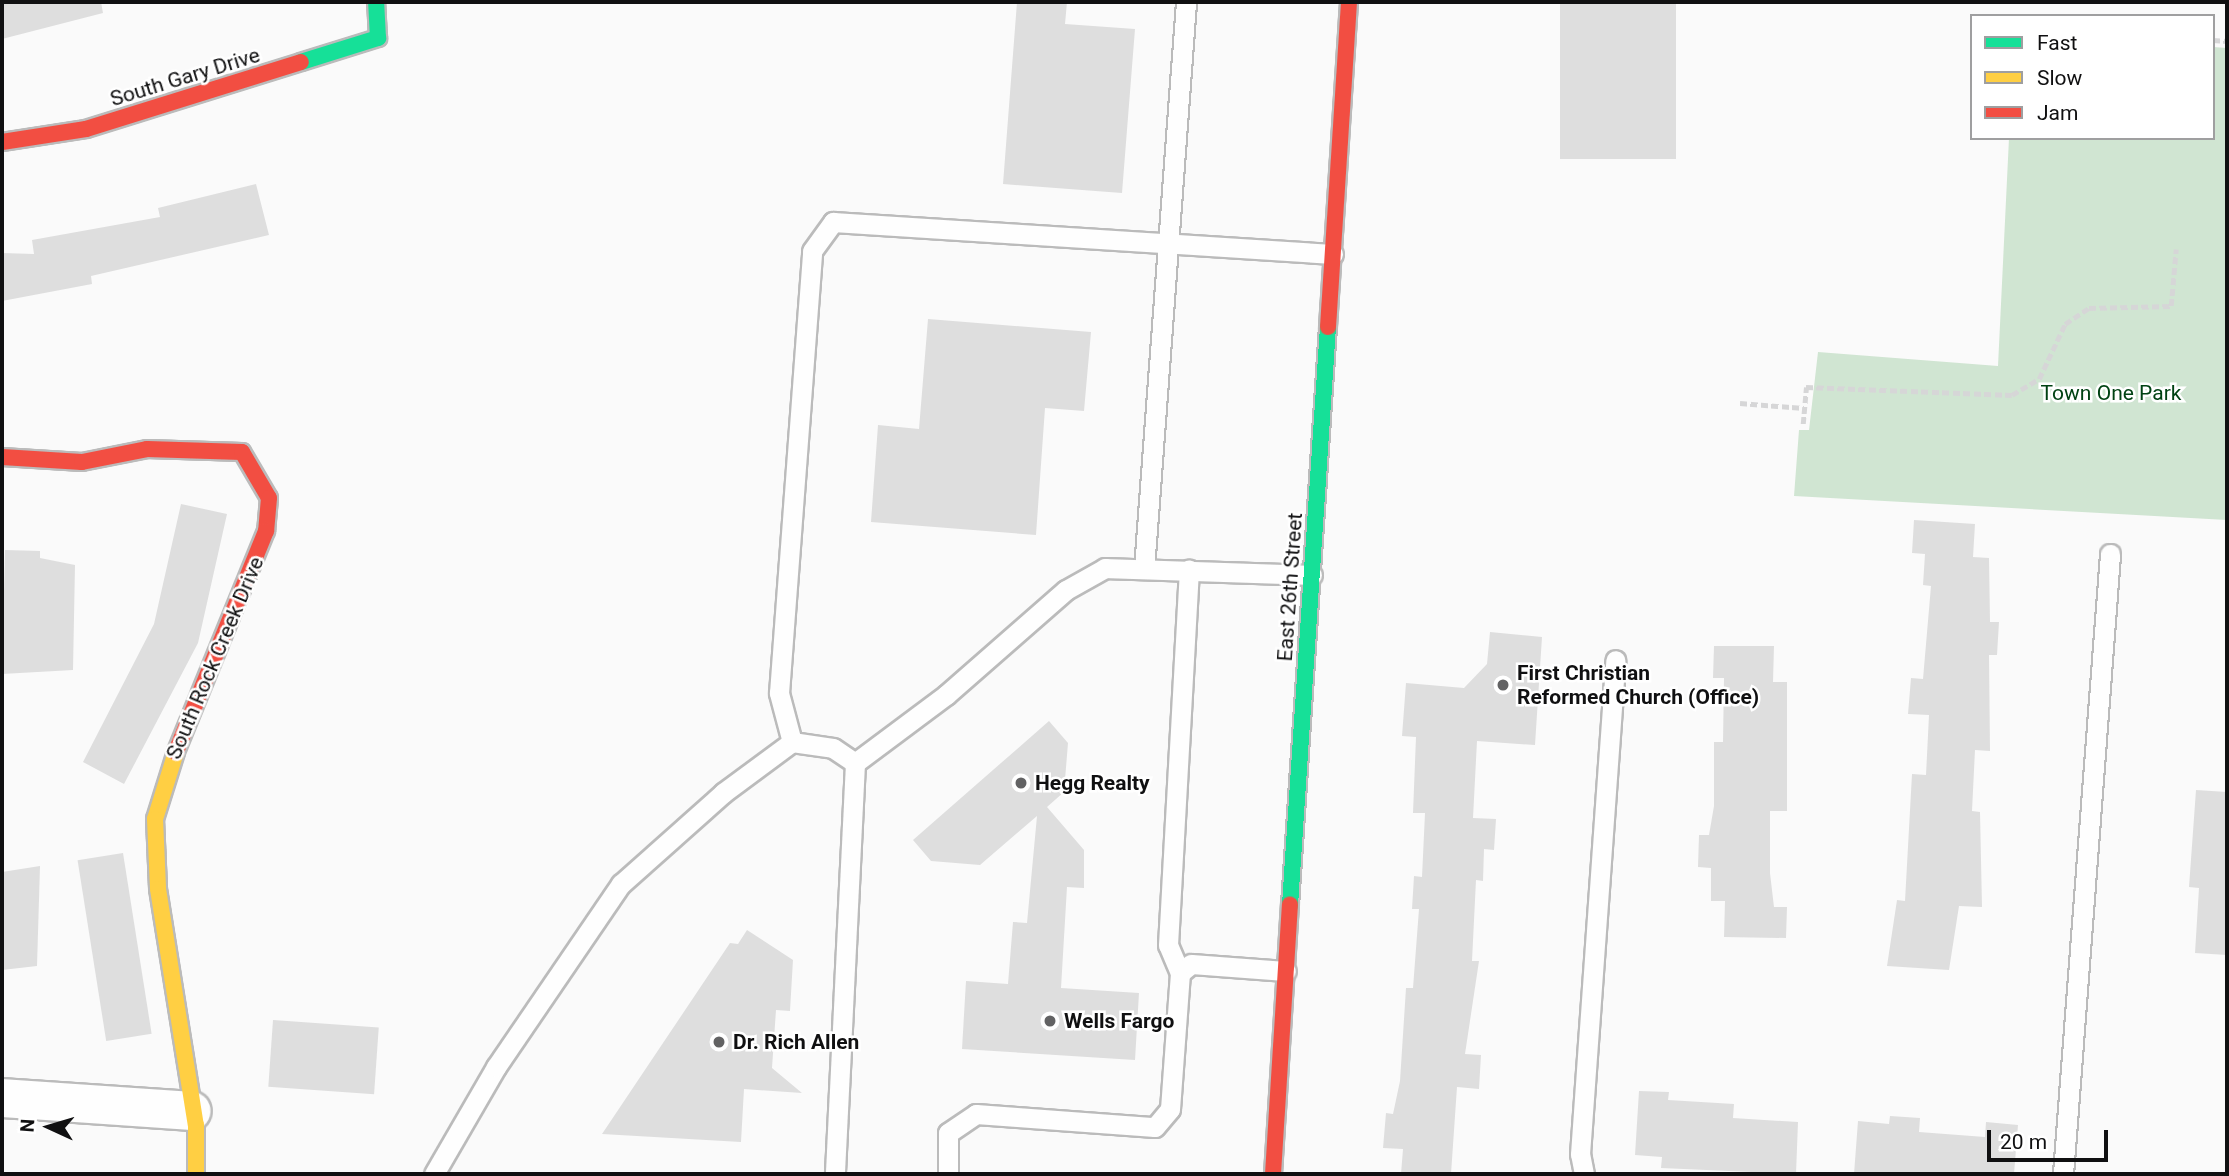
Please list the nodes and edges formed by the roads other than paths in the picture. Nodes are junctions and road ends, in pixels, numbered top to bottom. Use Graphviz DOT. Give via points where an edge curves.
graph roads {
  1 [pos="376,2"];
  2 [pos="1186,2"];
  3 [pos="1349,2"];
  4 [pos="2,142"];
  5 [pos="1167,240"];
  6 [pos="1333,254"];
  7 [pos="2,457"];
  8 [pos="2110,554"];
  9 [pos="1144,569"];
  10 [pos="1189,570"];
  11 [pos="1312,575"];
  12 [pos="1615,660"];
  13 [pos="792,742"];
  14 [pos="855,763"];
  15 [pos="1286,971"];
  16 [pos="1180,973"];
  17 [pos="2,1098"];
  18 [pos="192,1111"];
  19 [pos="196,1174"];
  20 [pos="434,1174"];
  21 [pos="835,1174"];
  22 [pos="948,1174"];
  23 [pos="1273,1174"];
  24 [pos="1584,1174"];
  25 [pos="2063,1174"];
  1 -- 4 [label="street, South Gary Drive" via="378,38 86,130"];
  2 -- 5 [label="lane"];
  3 -- 6 [label="street, East 26th Street"];
  5 -- 6 [label="lane"];
  5 -- 9 [label="lane"];
  5 -- 13 [label="lane" via="833,222 812,251 779,693"];
  6 -- 11 [label="street, East 26th Street"];
  7 -- 18 [label="street, South Rock Creek Drive" via="82,462 147,449 221,447 242,452 269,498 266,531 243,596 167,773 155,819 158,890"];
  8 -- 25 [label="lane"];
  9 -- 10 [label="lane"];
  9 -- 14 [label="lane" via="1105,568 1066,590 946,695"];
  10 -- 11 [label="lane"];
  10 -- 16 [label="lane" via="1168,945"];
  11 -- 15 [label="street, East 26th Street"];
  12 -- 24 [label="lane" via="1580,1154"];
  13 -- 14 [label="lane" via="833,748"];
  13 -- 20 [label="lane" via="723,793 621,884 496,1067"];
  14 -- 21 [label="lane"];
  15 -- 16 [label="lane" via="1191,964"];
  15 -- 23 [label="street, East 26th Street"];
  16 -- 22 [label="lane" via="1170,1109 1155,1127 976,1114 948,1133"];
  17 -- 18 [label="street"];
  18 -- 19 [label="street, South Rock Creek Drive"];
}
